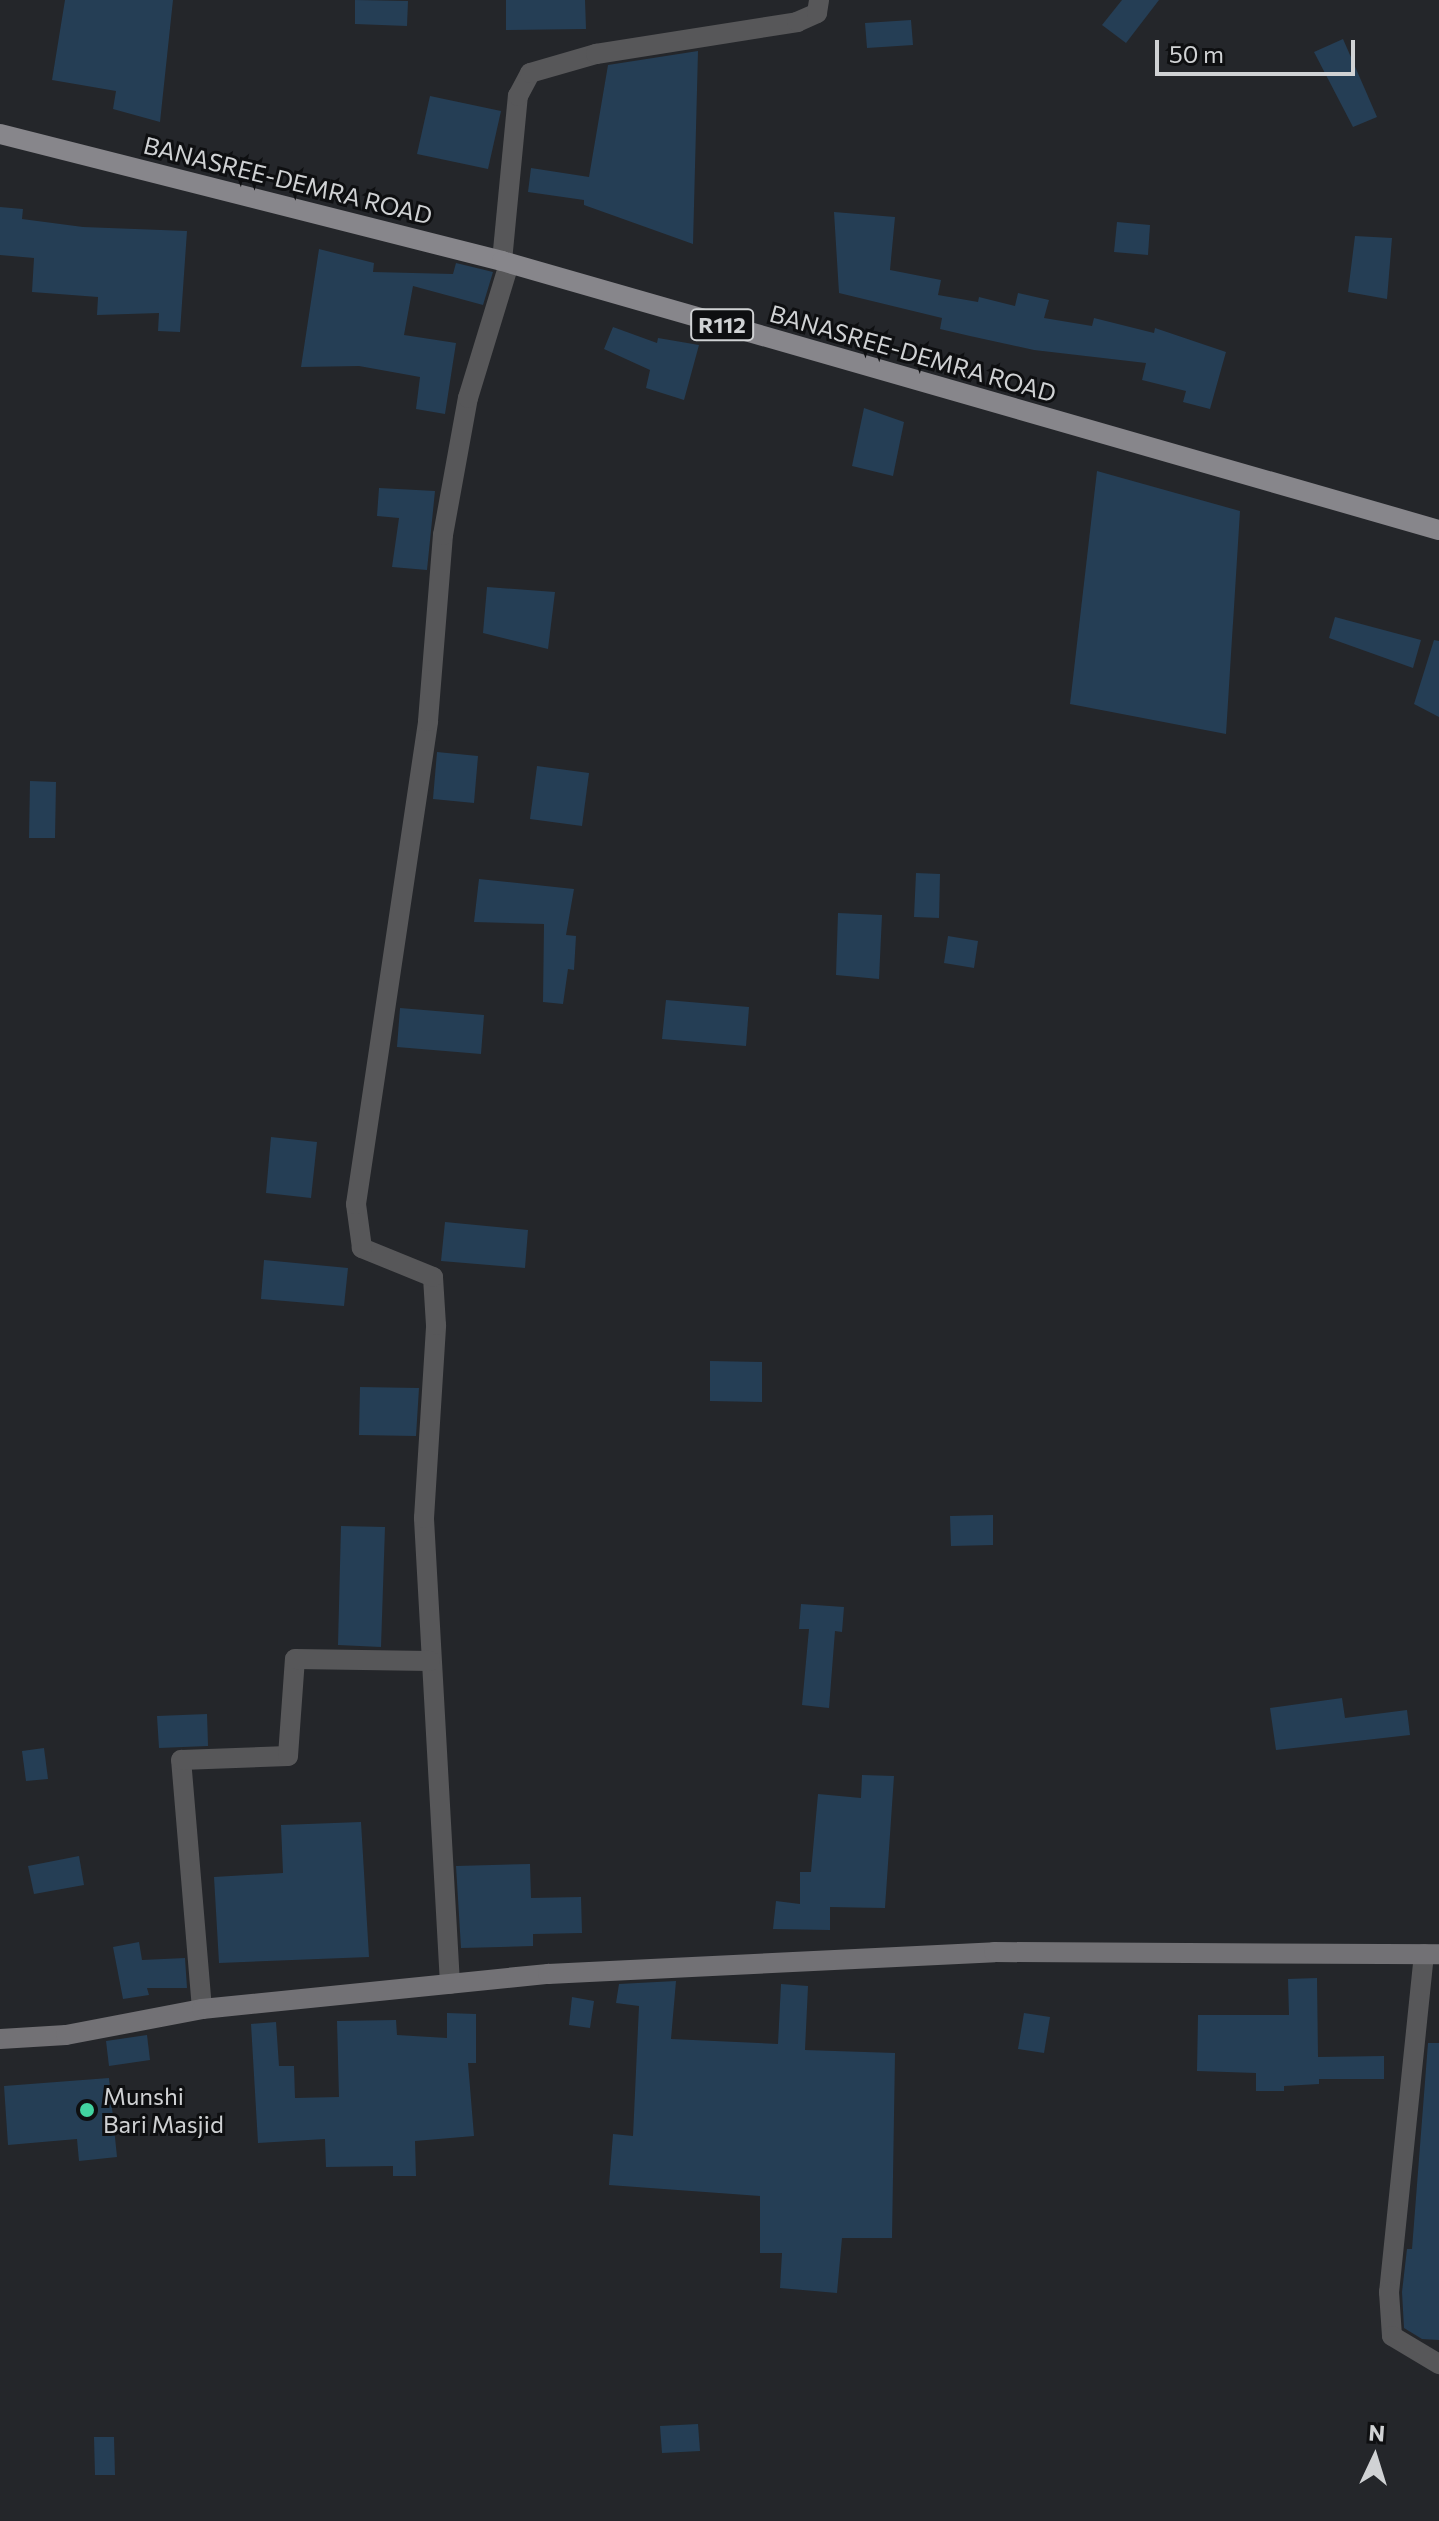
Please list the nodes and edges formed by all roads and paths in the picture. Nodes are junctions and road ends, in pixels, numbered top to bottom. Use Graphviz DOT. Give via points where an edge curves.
graph roads {
  1 [pos="819,0"];
  2 [pos="0,134"];
  3 [pos="505,263"];
  4 [pos="1439,530"];
  5 [pos="430,1661"];
  6 [pos="1431,1954"];
  7 [pos="450,1984"];
  8 [pos="202,2009"];
  9 [pos="0,2039"];
  10 [pos="1439,2364"];
  1 -- 3 [label="street" via="817,13 797,22 596,54 530,73 518,96"];
  2 -- 3 [label="main road, BANASREE-DEMRA ROAD / R112"];
  3 -- 4 [label="main road, BANASREE-DEMRA ROAD / R112"];
  3 -- 5 [label="street" via="468,398 443,535 428,721 356,1204 362,1248 433,1277 436,1325 424,1518"];
  5 -- 7 [label="street"];
  5 -- 8 [label="street" via="295,1659 288,1756 181,1760"];
  6 -- 7 [label="main road" via="994,1952 548,1974"];
  6 -- 10 [label="street" via="1389,2292 1392,2336"];
  7 -- 8 [label="main road"];
  8 -- 9 [label="main road" via="66,2035"];
}
